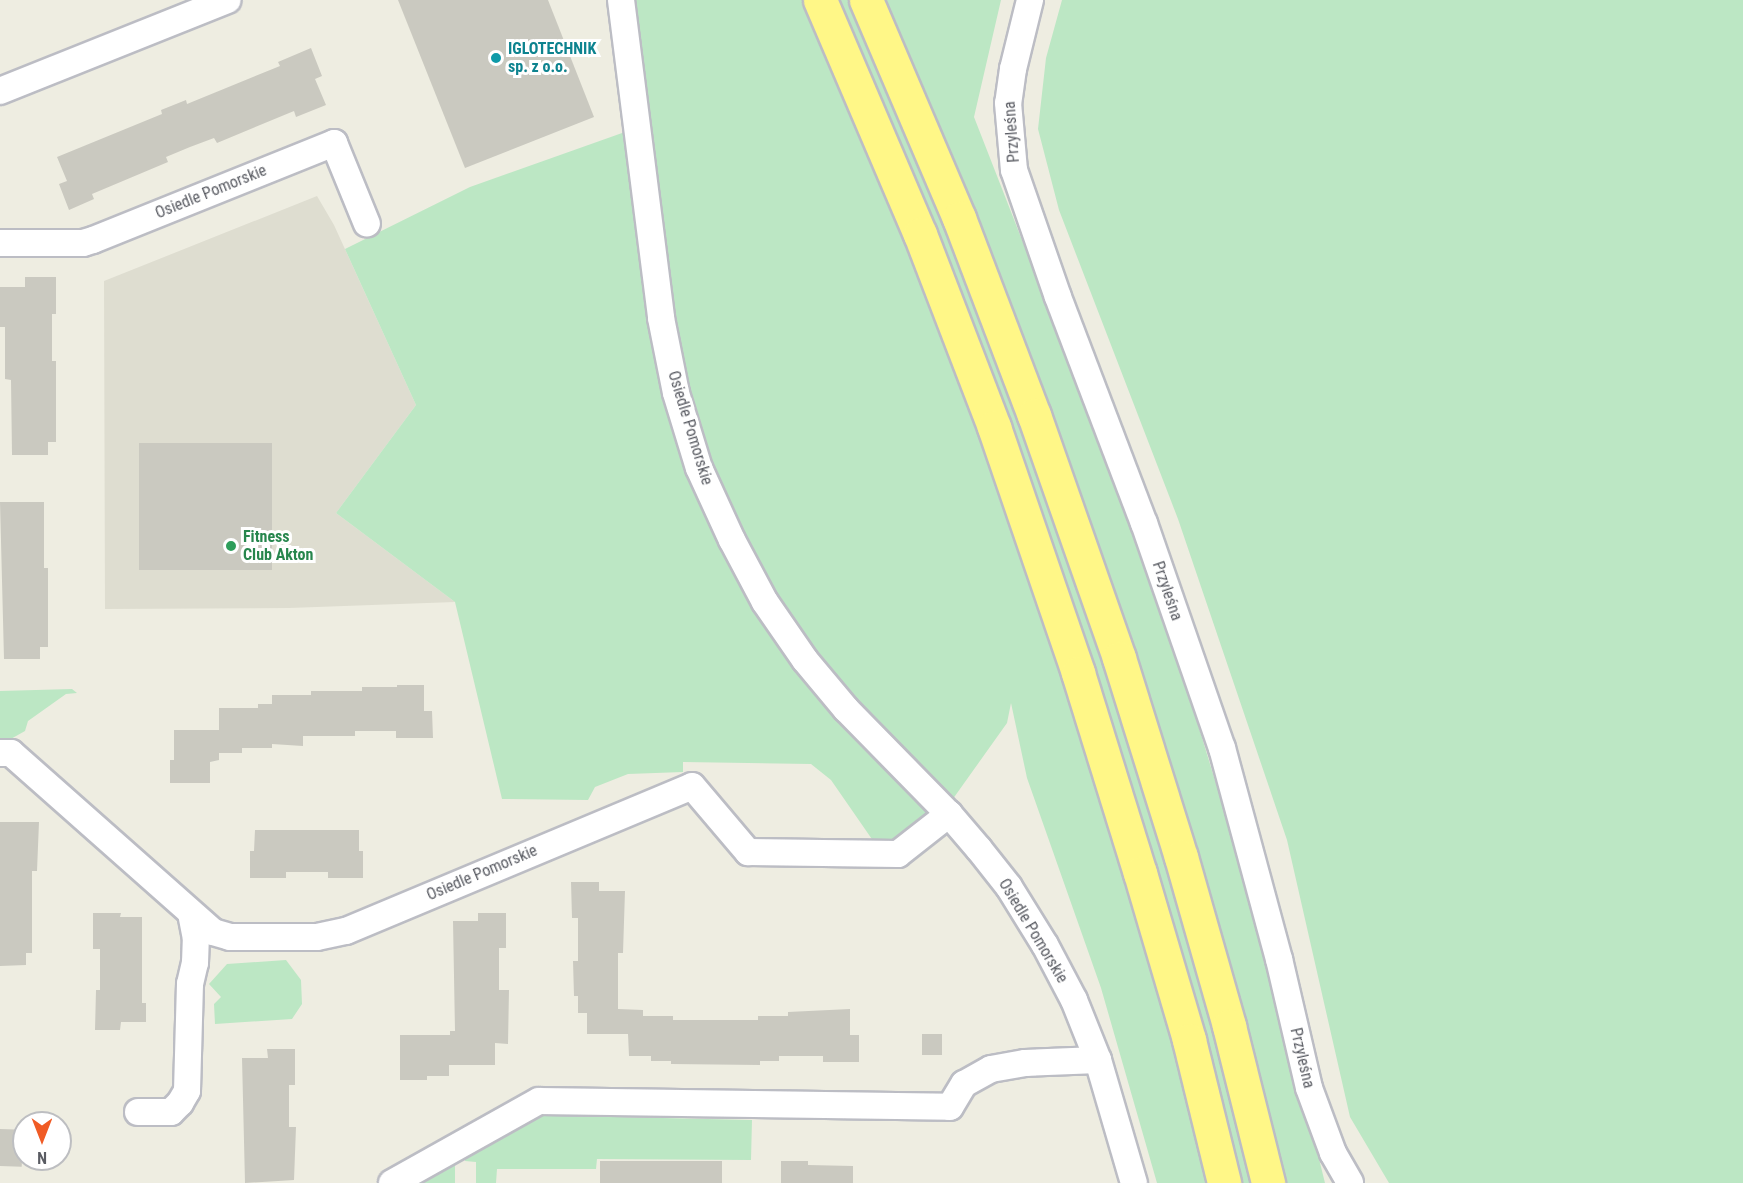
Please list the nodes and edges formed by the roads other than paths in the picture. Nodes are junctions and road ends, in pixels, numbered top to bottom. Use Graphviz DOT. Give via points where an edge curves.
graph roads {
  1 [pos="228,0"];
  2 [pos="621,0"];
  3 [pos="820,0"];
  4 [pos="866,0"];
  5 [pos="1030,0"];
  6 [pos="0,91"];
  7 [pos="367,224"];
  8 [pos="0,243"];
  9 [pos="0,753"];
  10 [pos="949,814"];
  11 [pos="191,913"];
  12 [pos="1098,1060"];
  13 [pos="138,1112"];
  14 [pos="392,1183"];
  15 [pos="1134,1183"];
  16 [pos="1224,1183"];
  17 [pos="1268,1183"];
  18 [pos="1350,1183"];
  1 -- 6 [label="street"];
  2 -- 10 [label="street, Osiedle Pomorskie" via="661,318 676,393 699,468 765,602 805,660 846,709"];
  3 -- 16 [label="highway" via="920,234 1006,461 1140,873 1189,1040"];
  4 -- 17 [label="highway" via="958,218 1034,416 1119,658 1229,1026"];
  5 -- 18 [label="street, Przyleśna" via="1008,103 1014,170 1222,748 1309,1088 1333,1153"];
  7 -- 8 [label="street, Osiedle Pomorskie" via="334,143 83,243"];
  9 -- 11 [label="street, Osiedle Pomorskie" via="11,753"];
  10 -- 11 [label="street, Osiedle Pomorskie" via="898,854 747,852 692,786 346,931 317,937 230,937 213,932"];
  10 -- 12 [label="street, Osiedle Pomorskie" via="1009,887 1045,945 1074,1000"];
  11 -- 13 [label="street" via="196,939 190,984 186,1091 171,1112"];
  12 -- 14 [label="street" via="1025,1063 991,1069 964,1084 950,1107 539,1101"];
  12 -- 15 [label="street, Osiedle Pomorskie"];
}
